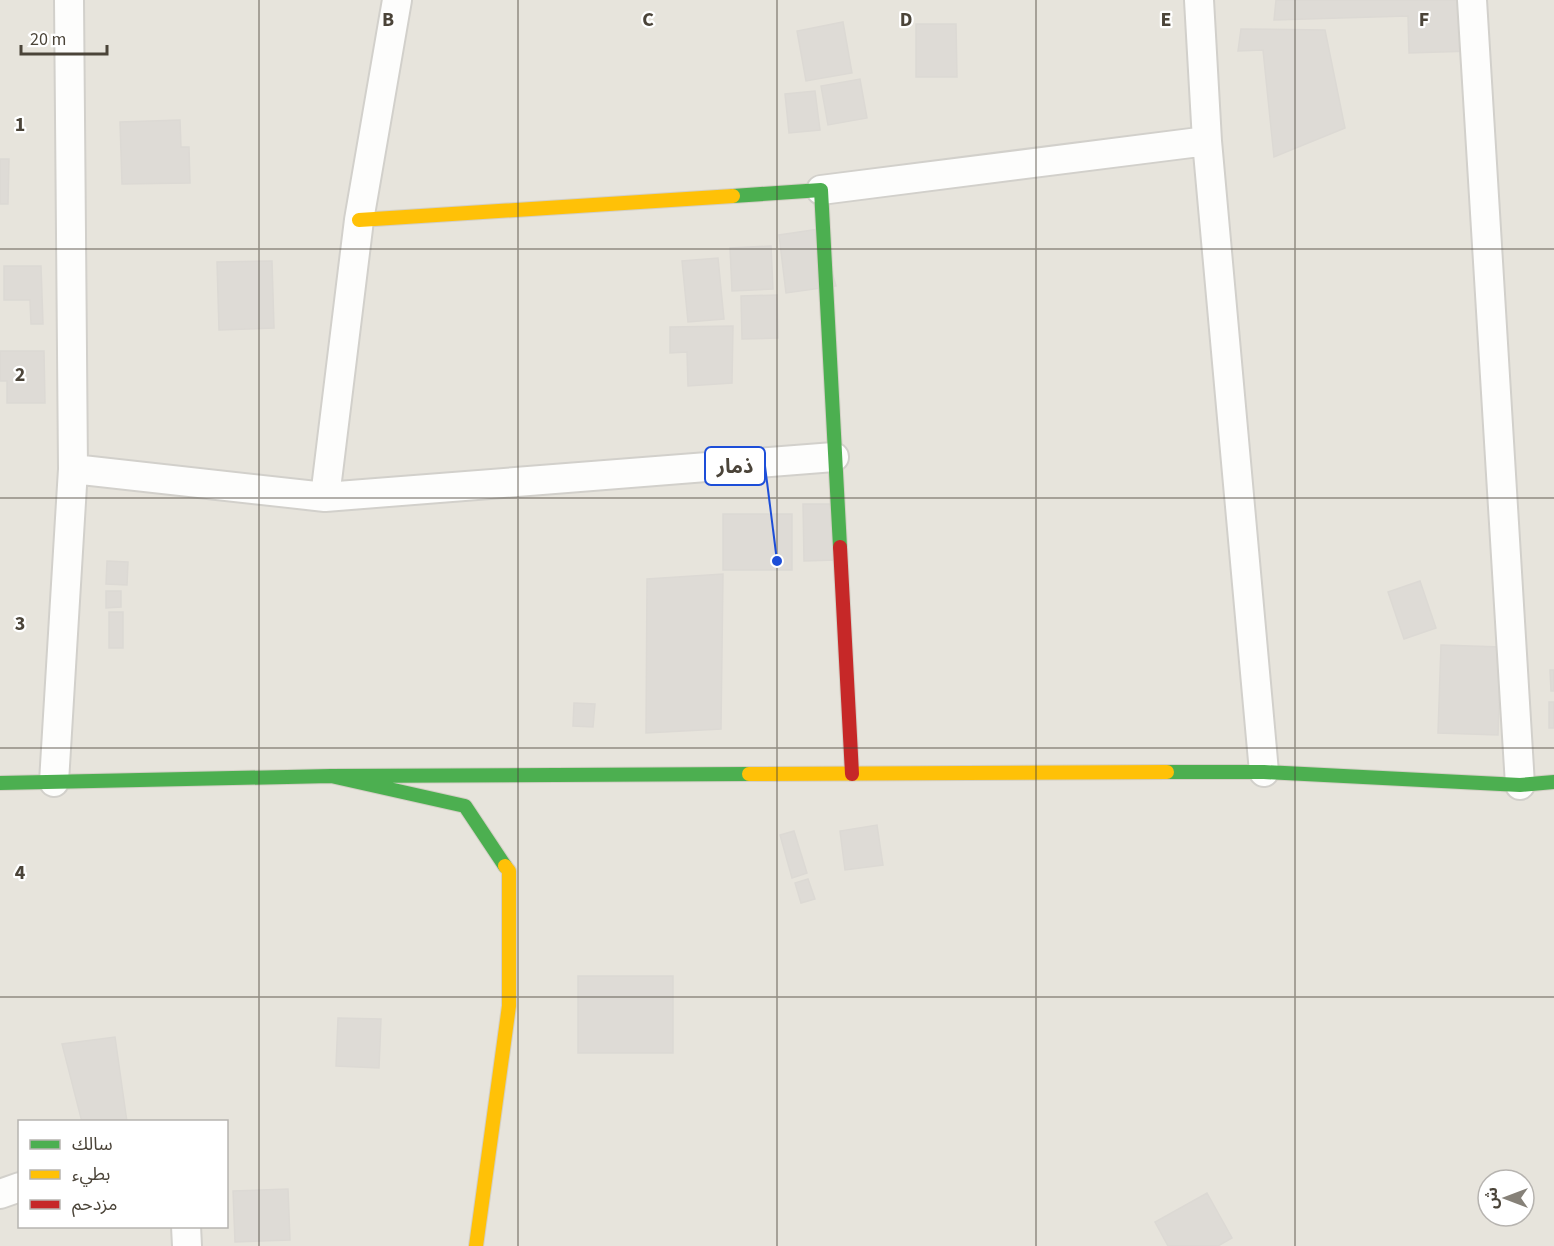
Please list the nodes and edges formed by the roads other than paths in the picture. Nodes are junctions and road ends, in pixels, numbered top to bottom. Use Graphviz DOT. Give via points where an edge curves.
graph roads {
  1 [pos="69,0"];
  2 [pos="397,0"];
  3 [pos="1199,0"];
  4 [pos="1472,0"];
  5 [pos="1207,141"];
  6 [pos="820,190"];
  7 [pos="359,220"];
  8 [pos="834,457"];
  9 [pos="73,469"];
  10 [pos="326,497"];
  11 [pos="1264,772"];
  12 [pos="852,774"];
  13 [pos="331,776"];
  14 [pos="54,782"];
  15 [pos="1554,782"];
  16 [pos="0,783"];
  17 [pos="1520,786"];
  18 [pos="18,1188"];
  19 [pos="0,1194"];
  20 [pos="186,1228"];
  21 [pos="187,1246"];
  22 [pos="476,1246"];
  1 -- 9 [label="street"];
  2 -- 7 [label="street"];
  3 -- 5 [label="street"];
  4 -- 17 [label="street"];
  5 -- 6 [label="street"];
  5 -- 11 [label="street"];
  6 -- 7 [label="street"];
  6 -- 8 [label="street"];
  7 -- 10 [label="street"];
  8 -- 10 [label="street"];
  8 -- 12 [label="street"];
  9 -- 10 [label="street"];
  9 -- 14 [label="street"];
  11 -- 12 [label="street"];
  11 -- 17 [label="street"];
  12 -- 13 [label="street"];
  13 -- 14 [label="street"];
  13 -- 22 [label="street" via="465,806 509,871 509,1005"];
  14 -- 16 [label="street"];
  15 -- 17 [label="street"];
  18 -- 19 [label="street"];
  20 -- 21 [label="street"];
}
